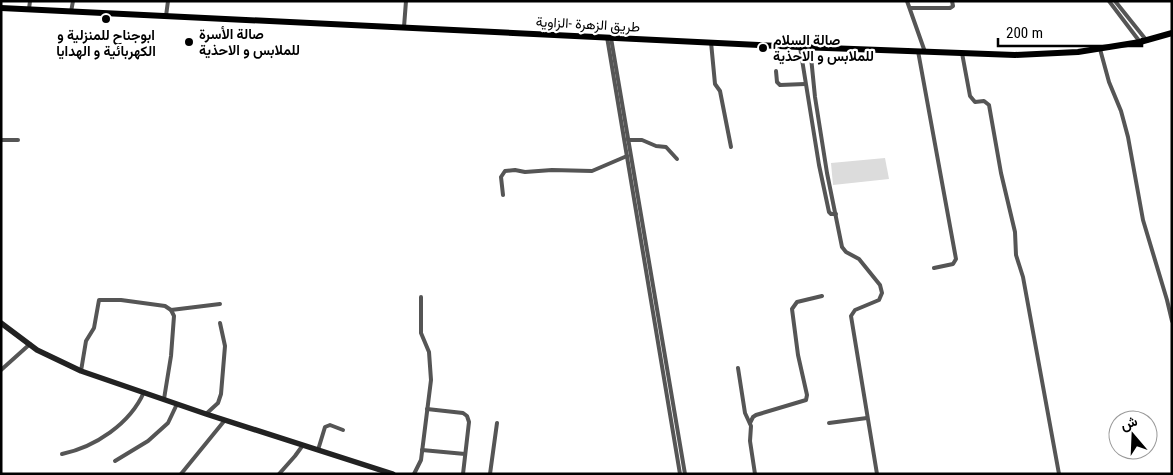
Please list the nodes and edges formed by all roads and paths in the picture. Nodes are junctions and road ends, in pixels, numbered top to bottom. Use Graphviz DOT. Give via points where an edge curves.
graph roads {
  1 [pos="30,1"];
  2 [pos="73,1"];
  3 [pos="168,1"];
  4 [pos="406,1"];
  5 [pos="908,1"];
  6 [pos="952,1"];
  7 [pos="1109,1"];
  8 [pos="1115,1"];
  9 [pos="1,8"];
  10 [pos="910,8"];
  11 [pos="29,9"];
  12 [pos="71,12"];
  13 [pos="166,16"];
  14 [pos="404,27"];
  15 [pos="1172,33"];
  16 [pos="609,38"];
  17 [pos="1143,41"];
  18 [pos="711,42"];
  19 [pos="800,47"];
  20 [pos="810,47"];
  21 [pos="1100,48"];
  22 [pos="921,52"];
  23 [pos="962,53"];
  24 [pos="776,71"];
  25 [pos="812,74"];
  26 [pos="804,76"];
  27 [pos="805,84"];
  28 [pos="1,140"];
  29 [pos="18,140"];
  30 [pos="627,140"];
  31 [pos="731,148"];
  32 [pos="627,156"];
  33 [pos="677,159"];
  34 [pos="503,195"];
  35 [pos="836,214"];
  36 [pos="934,268"];
  37 [pos="822,296"];
  38 [pos="422,297"];
  39 [pos="220,304"];
  40 [pos="171,310"];
  41 [pos="1172,321"];
  42 [pos="1,323"];
  43 [pos="220,323"];
  44 [pos="30,344"];
  45 [pos="738,368"];
  46 [pos="1,370"];
  47 [pos="81,371"];
  48 [pos="144,392"];
  49 [pos="164,399"];
  50 [pos="178,404"];
  51 [pos="427,409"];
  52 [pos="206,414"];
  53 [pos="868,418"];
  54 [pos="225,420"];
  55 [pos="497,423"];
  56 [pos="750,423"];
  57 [pos="829,423"];
  58 [pos="343,430"];
  59 [pos="302,444"];
  60 [pos="318,450"];
  61 [pos="422,450"];
  62 [pos="62,454"];
  63 [pos="466,454"];
  64 [pos="115,461"];
  65 [pos="181,474"];
  66 [pos="279,474"];
  67 [pos="393,474"];
  68 [pos="414,474"];
  69 [pos="463,474"];
  70 [pos="490,474"];
  71 [pos="680,474"];
  72 [pos="685,474"];
  73 [pos="755,474"];
  74 [pos="877,474"];
  75 [pos="1059,474"];
  1 -- 11 [label="street"];
  2 -- 12 [label="street"];
  3 -- 13 [label="street"];
  4 -- 14 [label="street"];
  5 -- 10 [label="street"];
  6 -- 10 [label="street" via="950,8"];
  7 -- 17 [label="street"];
  8 -- 17 [label="street"];
  9 -- 11 [label="main road, طريق الزهرة -الزاوية"];
  10 -- 22 [label="street"];
  11 -- 12 [label="main road, طريق الزهرة -الزاوية"];
  12 -- 13 [label="main road, طريق الزهرة -الزاوية"];
  13 -- 14 [label="main road, طريق الزهرة -الزاوية"];
  14 -- 16 [label="main road, طريق الزهرة -الزاوية"];
  15 -- 17 [label="main road, طريق الزهرة -الزاوية"];
  16 -- 18 [label="main road, طريق الزهرة -الزاوية"];
  16 -- 30 [label="street"];
  17 -- 21 [label="main road, طريق الزهرة -الزاوية"];
  18 -- 19 [label="main road, طريق الزهرة -الزاوية"];
  18 -- 31 [label="street" via="715,84 720,91"];
  19 -- 20 [label="main road, طريق الزهرة -الزاوية"];
  19 -- 26 [label="street"];
  20 -- 22 [label="main road, طريق الزهرة -الزاوية"];
  20 -- 25 [label="street"];
  21 -- 23 [label="main road, طريق الزهرة -الزاوية" via="1037,55"];
  21 -- 41 [label="street" via="1128,137 1143,220"];
  22 -- 23 [label="main road, طريق الزهرة -الزاوية"];
  22 -- 36 [label="street" via="956,259 953,264"];
  23 -- 75 [label="street" via="970,96 975,102 984,101 989,105"];
  24 -- 27 [label="street" via="780,85"];
  25 -- 26 [label="street"];
  25 -- 35 [label="street"];
  26 -- 27 [label="street"];
  27 -- 35 [label="street" via="823,188 829,212"];
  28 -- 29 [label="street"];
  30 -- 32 [label="street"];
  30 -- 33 [label="street" via="642,140 666,147"];
  30 -- 72 [label="street"];
  32 -- 34 [label="street" via="592,172 505,171 501,177"];
  32 -- 71 [label="street"];
  35 -- 53 [label="street" via="842,247 858,259 880,285 882,293 879,300 851,314"];
  37 -- 56 [label="street" via="797,302 792,309 806,400 756,415"];
  38 -- 51 [label="street" via="421,334 429,352 431,373"];
  39 -- 40 [label="street"];
  40 -- 47 [label="street" via="162,305 99,300 94,328 86,341"];
  40 -- 49 [label="street" via="174,316 171,356"];
  42 -- 44 [label="main road"];
  43 -- 52 [label="street" via="225,341 221,394 218,403"];
  44 -- 46 [label="street"];
  44 -- 47 [label="main road"];
  45 -- 56 [label="street"];
  47 -- 48 [label="main road"];
  48 -- 49 [label="main road"];
  48 -- 62 [label="street" via="120,425 79,451"];
  49 -- 50 [label="main road"];
  50 -- 52 [label="main road"];
  50 -- 64 [label="street" via="168,423 148,441"];
  51 -- 61 [label="street"];
  51 -- 63 [label="street" via="468,416"];
  52 -- 54 [label="main road"];
  53 -- 57 [label="street"];
  53 -- 74 [label="street"];
  54 -- 59 [label="main road"];
  54 -- 65 [label="street"];
  55 -- 70 [label="street"];
  56 -- 73 [label="street"];
  58 -- 60 [label="street" via="325,426"];
  59 -- 60 [label="main road"];
  59 -- 66 [label="street"];
  60 -- 67 [label="main road"];
  61 -- 63 [label="street"];
  61 -- 68 [label="street"];
  63 -- 69 [label="street"];
}
